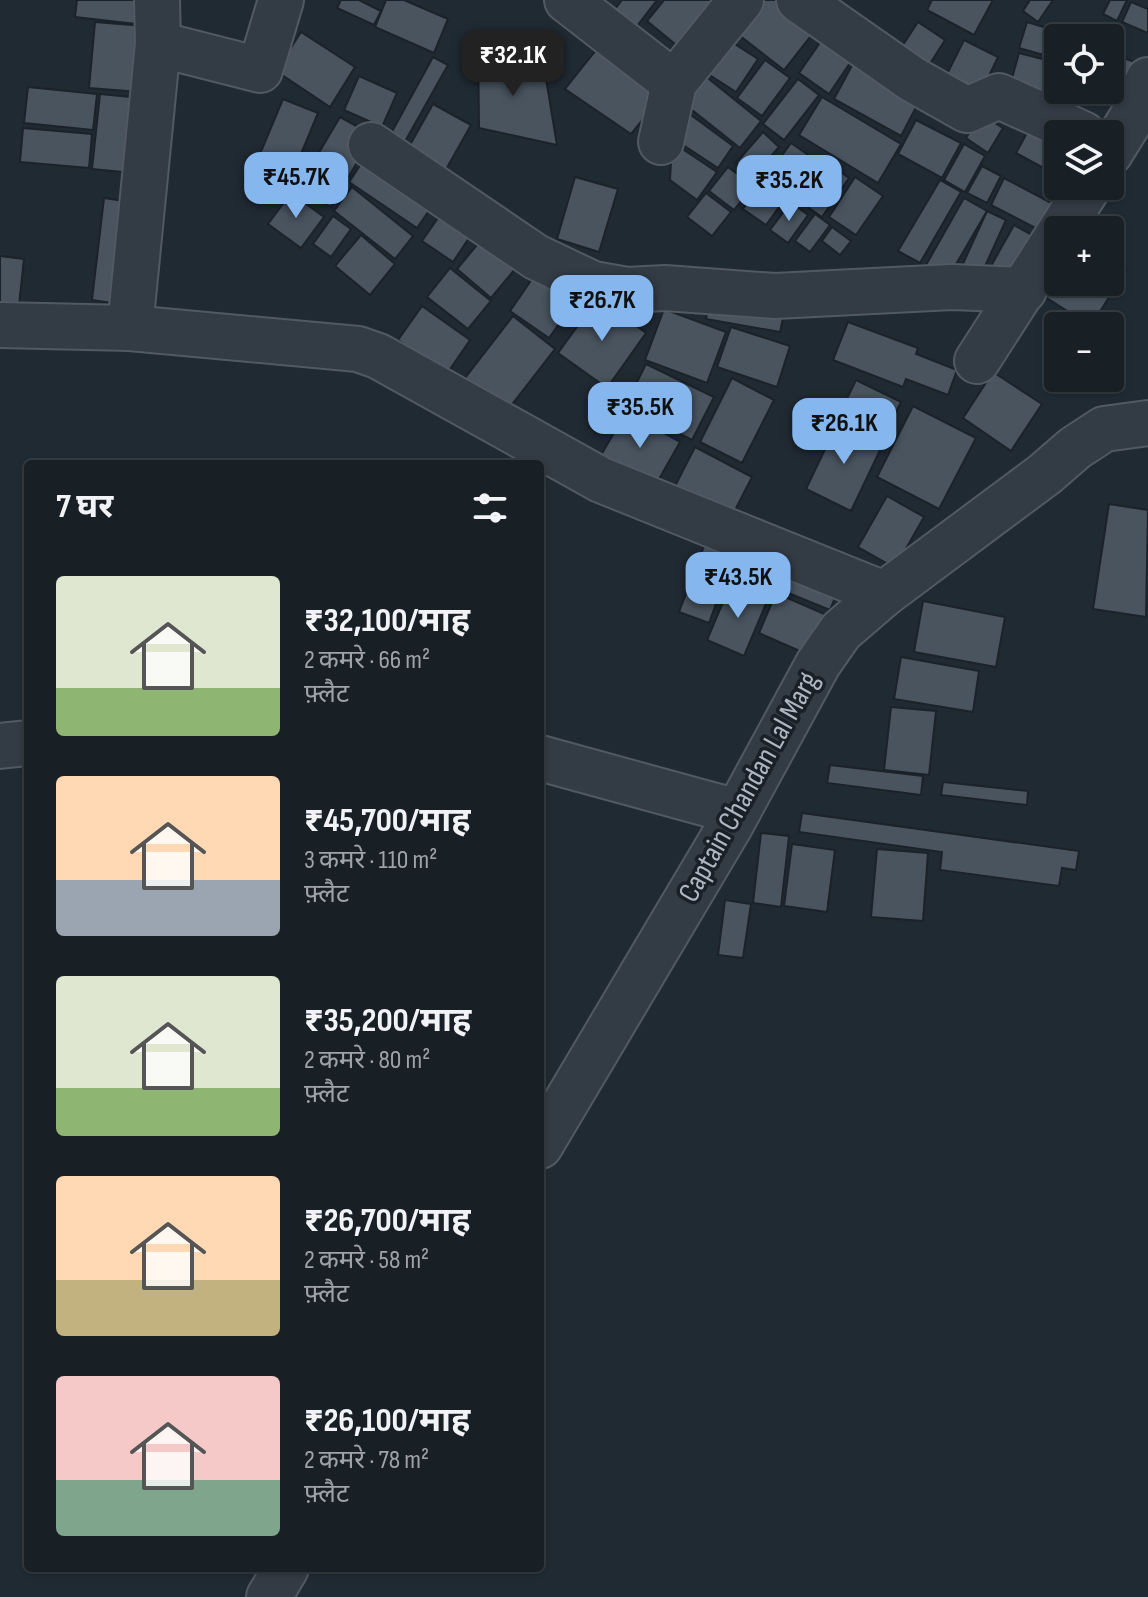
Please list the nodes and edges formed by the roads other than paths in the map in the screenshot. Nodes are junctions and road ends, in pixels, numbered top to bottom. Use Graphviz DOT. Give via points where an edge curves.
graph roads {
  1 [pos="157,0"];
  2 [pos="281,0"];
  3 [pos="567,0"];
  4 [pos="741,0"];
  5 [pos="799,0"];
  6 [pos="158,44"];
  7 [pos="1148,80"];
  8 [pos="674,83"];
  9 [pos="1050,120"];
  10 [pos="1124,124"];
  11 [pos="661,142"];
  12 [pos="371,145"];
  13 [pos="1044,258"];
  14 [pos="1024,290"];
  15 [pos="0,325"];
  16 [pos="130,328"];
  17 [pos="977,361"];
  18 [pos="1148,423"];
  19 [pos="884,594"];
  20 [pos="24,743"];
  21 [pos="0,746"];
  22 [pos="544,759"];
  23 [pos="737,812"];
  24 [pos="544,1139"];
  25 [pos="284,1572"];
  26 [pos="269,1597"];
  1 -- 6 [label="street"];
  2 -- 6 [label="street" via="260,70"];
  3 -- 8 [label="street"];
  4 -- 8 [label="street"];
  5 -- 9 [label="street" via="912,79 967,110 999,96"];
  6 -- 16 [label="street"];
  7 -- 10 [label="street" via="1136,111"];
  8 -- 11 [label="street"];
  12 -- 14 [label="street" via="536,257 593,284 775,296 952,287"];
  13 -- 14 [label="street"];
  14 -- 17 [label="street"];
  15 -- 16 [label="street"];
  16 -- 19 [label="street" via="358,349 378,356 601,480"];
  18 -- 19 [label="street, Captain Chandan Lal Marg" via="1104,429"];
  19 -- 23 [label="street, Captain Chandan Lal Marg" via="841,631 818,664"];
  20 -- 21 [label="street"];
  22 -- 23 [label="street"];
  23 -- 24 [label="street, Captain Chandan Lal Marg"];
  25 -- 26 [label="street"];
}
